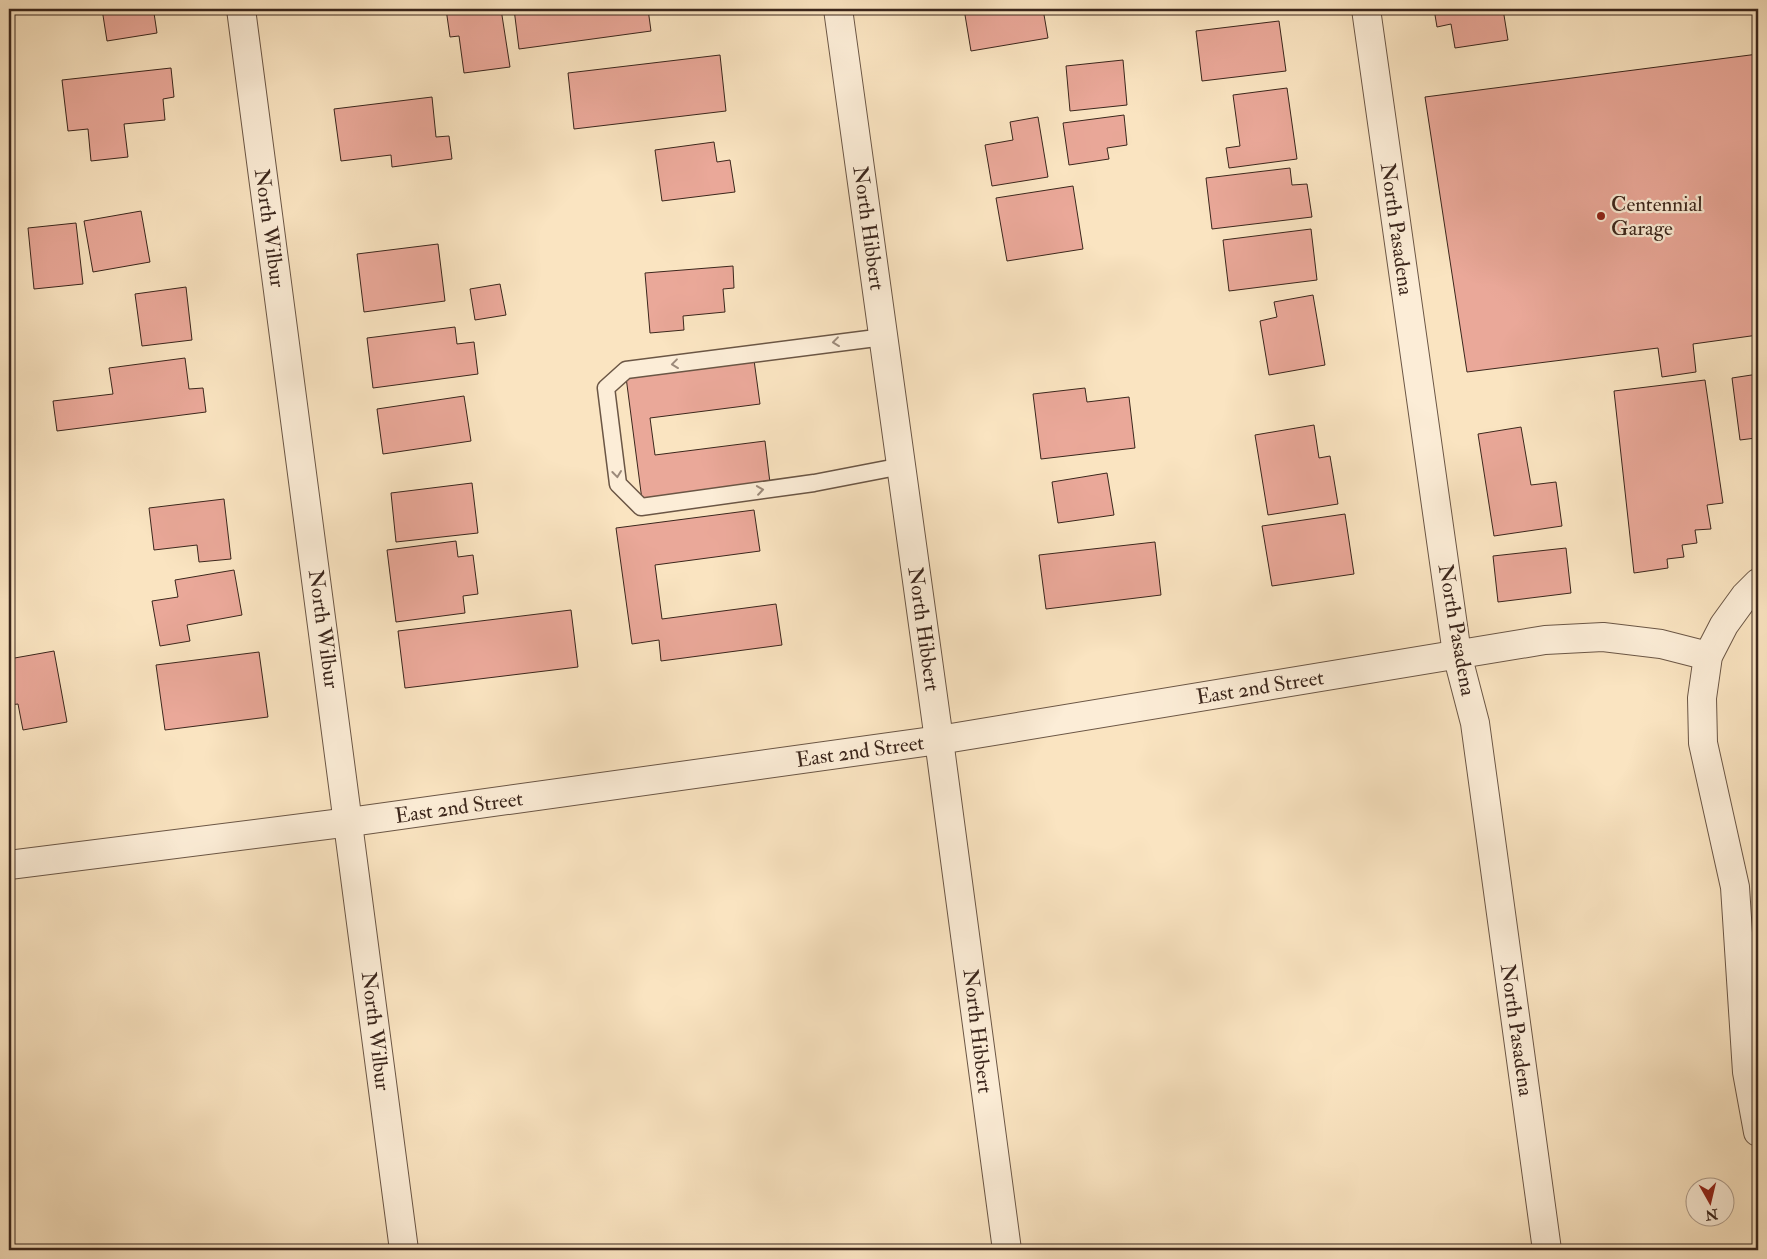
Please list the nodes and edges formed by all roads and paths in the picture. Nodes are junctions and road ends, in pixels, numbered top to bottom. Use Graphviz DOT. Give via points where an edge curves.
graph roads {
  1 [pos="241,9"];
  2 [pos="838,9"];
  3 [pos="1366,9"];
  4 [pos="884,337"];
  5 [pos="902,466"];
  6 [pos="1758,583"];
  7 [pos="1457,654"];
  8 [pos="1708,656"];
  9 [pos="939,740"];
  10 [pos="350,822"];
  11 [pos="9,865"];
  12 [pos="1758,1132"];
  13 [pos="404,1250"];
  14 [pos="1006,1250"];
  15 [pos="1547,1250"];
  1 -- 10 [label="street, North Wilbur"];
  2 -- 4 [label="street, North Hibbert"];
  3 -- 7 [label="street, North Pasadena"];
  4 -- 5 [label="street, North Hibbert"];
  4 -- 5 [label="lane, one-way" via="626,370 606,388 618,484 640,507 814,483"];
  5 -- 9 [label="street, North Hibbert"];
  6 -- 8 [label="street" via="1724,625"];
  7 -- 8 [label="street, East 2nd Street" via="1545,640 1603,637 1661,644"];
  7 -- 9 [label="street, East 2nd Street"];
  7 -- 15 [label="street, North Pasadena" via="1475,723"];
  8 -- 12 [label="street" via="1702,698 1703,744 1734,878 1747,1072"];
  9 -- 10 [label="street, East 2nd Street"];
  9 -- 14 [label="street, North Hibbert"];
  10 -- 11 [label="street, East 2nd Street"];
  10 -- 13 [label="street, North Wilbur"];
}
